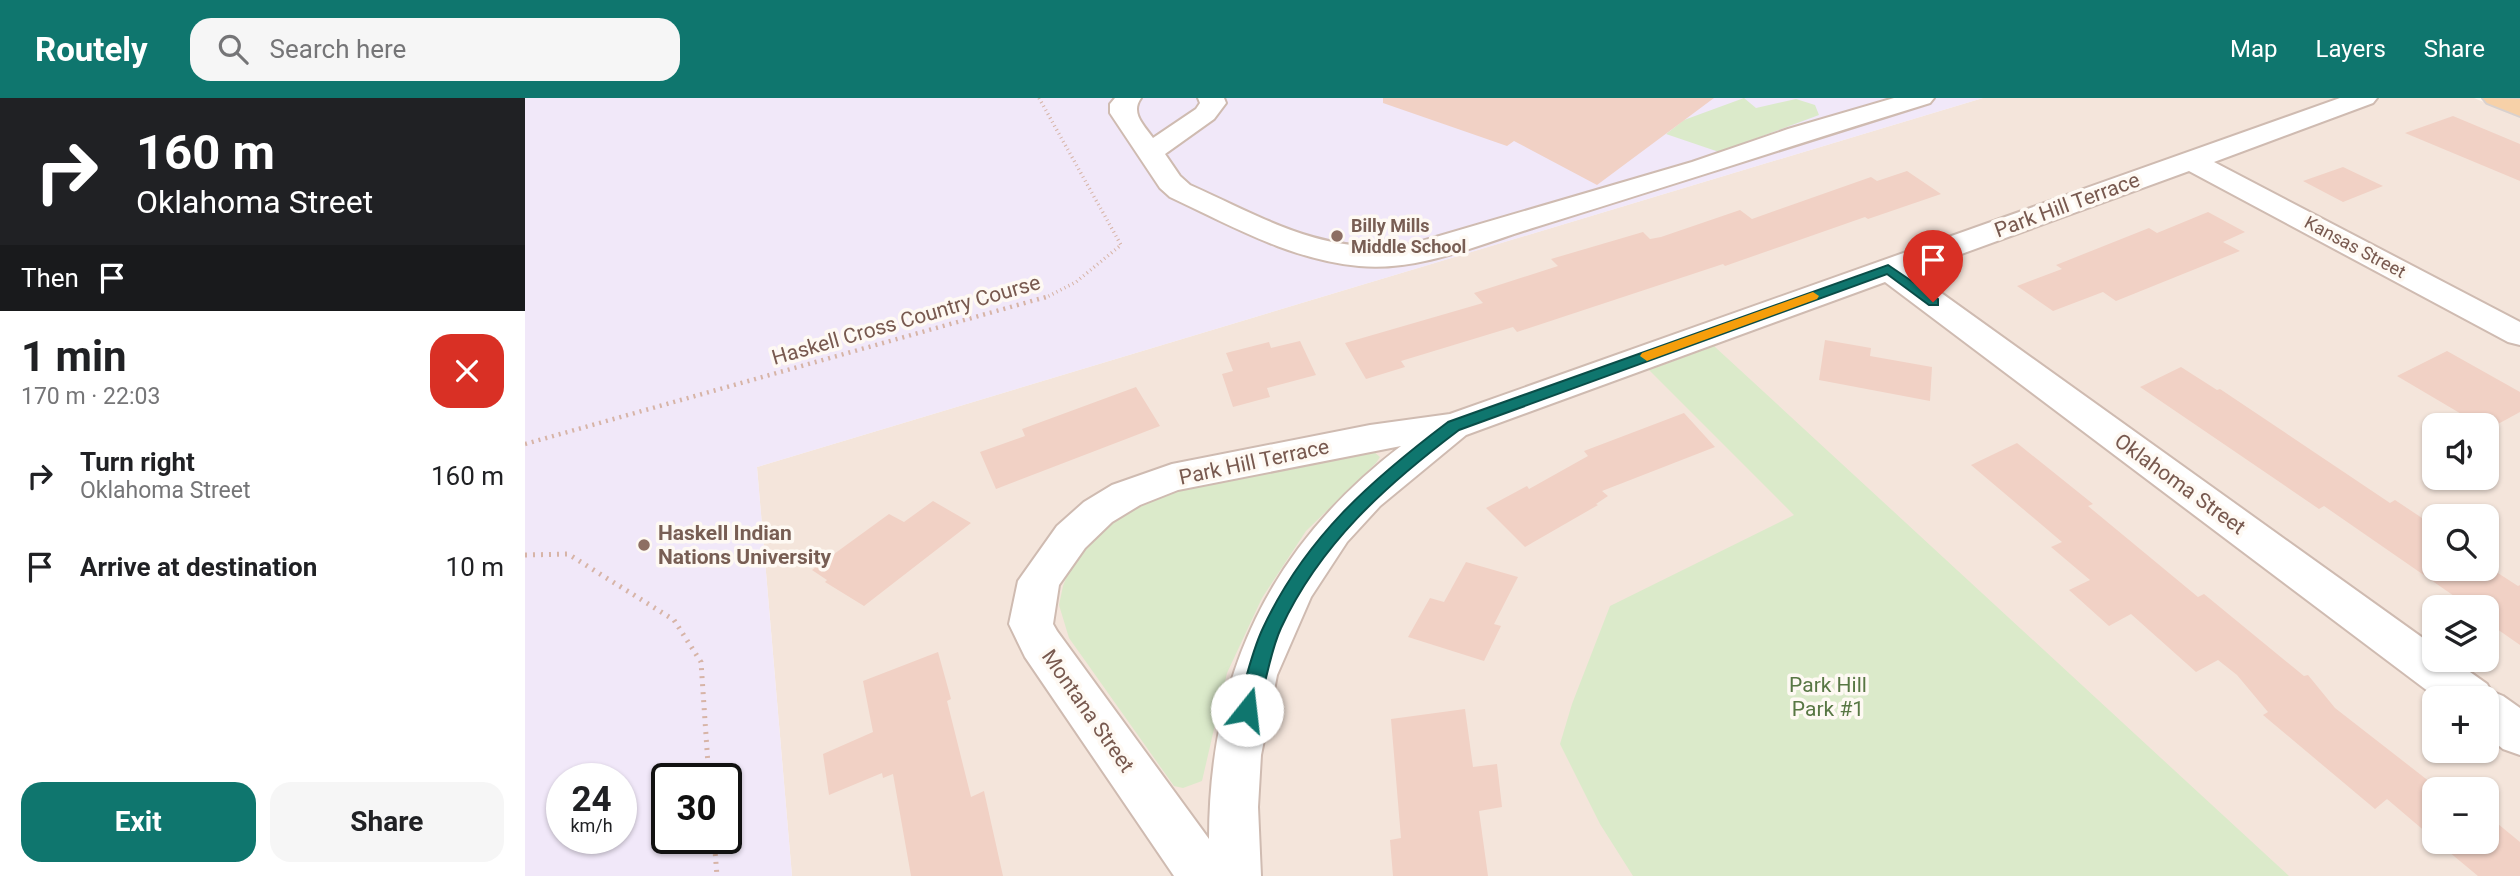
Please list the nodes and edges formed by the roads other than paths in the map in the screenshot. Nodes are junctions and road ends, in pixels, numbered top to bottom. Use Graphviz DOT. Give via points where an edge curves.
graph roads {
  1 [pos="1128,98"];
  2 [pos="1211,98"];
  3 [pos="1921,98"];
  4 [pos="2364,98"];
  5 [pos="2495,98"];
  6 [pos="2520,108"];
  7 [pos="1150,152"];
  8 [pos="2190,160"];
  9 [pos="1888,269"];
  10 [pos="2520,335"];
  11 [pos="1453,426"];
  12 [pos="1071,537"];
  13 [pos="2455,686"];
  14 [pos="2499,719"];
  15 [pos="2520,734"];
  16 [pos="1204,876"];
  17 [pos="1234,876"];
  1 -- 7 [label="street" via="1123,113"];
  2 -- 7 [label="street" via="1213,103 1205,114"];
  3 -- 7 [label="street" via="1702,168 1416,253 1389,257 1357,257 1307,246 1180,191"];
  4 -- 8 [label="street, Park Hill Terrace"];
  5 -- 6 [label="main road"];
  8 -- 9 [label="street, Park Hill Terrace"];
  8 -- 10 [label="street, Kansas Street"];
  9 -- 11 [label="street, Park Hill Terrace"];
  9 -- 13 [label="street, Oklahoma Street"];
  11 -- 12 [label="street, Park Hill Terrace" via="1172,478 1126,495"];
  11 -- 17 [label="street, Park Hill Terrace" via="1355,508 1319,549 1270,631 1239,737"];
  12 -- 16 [label="street, Montana Street" via="1039,581 1031,624"];
  14 -- 15 [label="street"];
}
